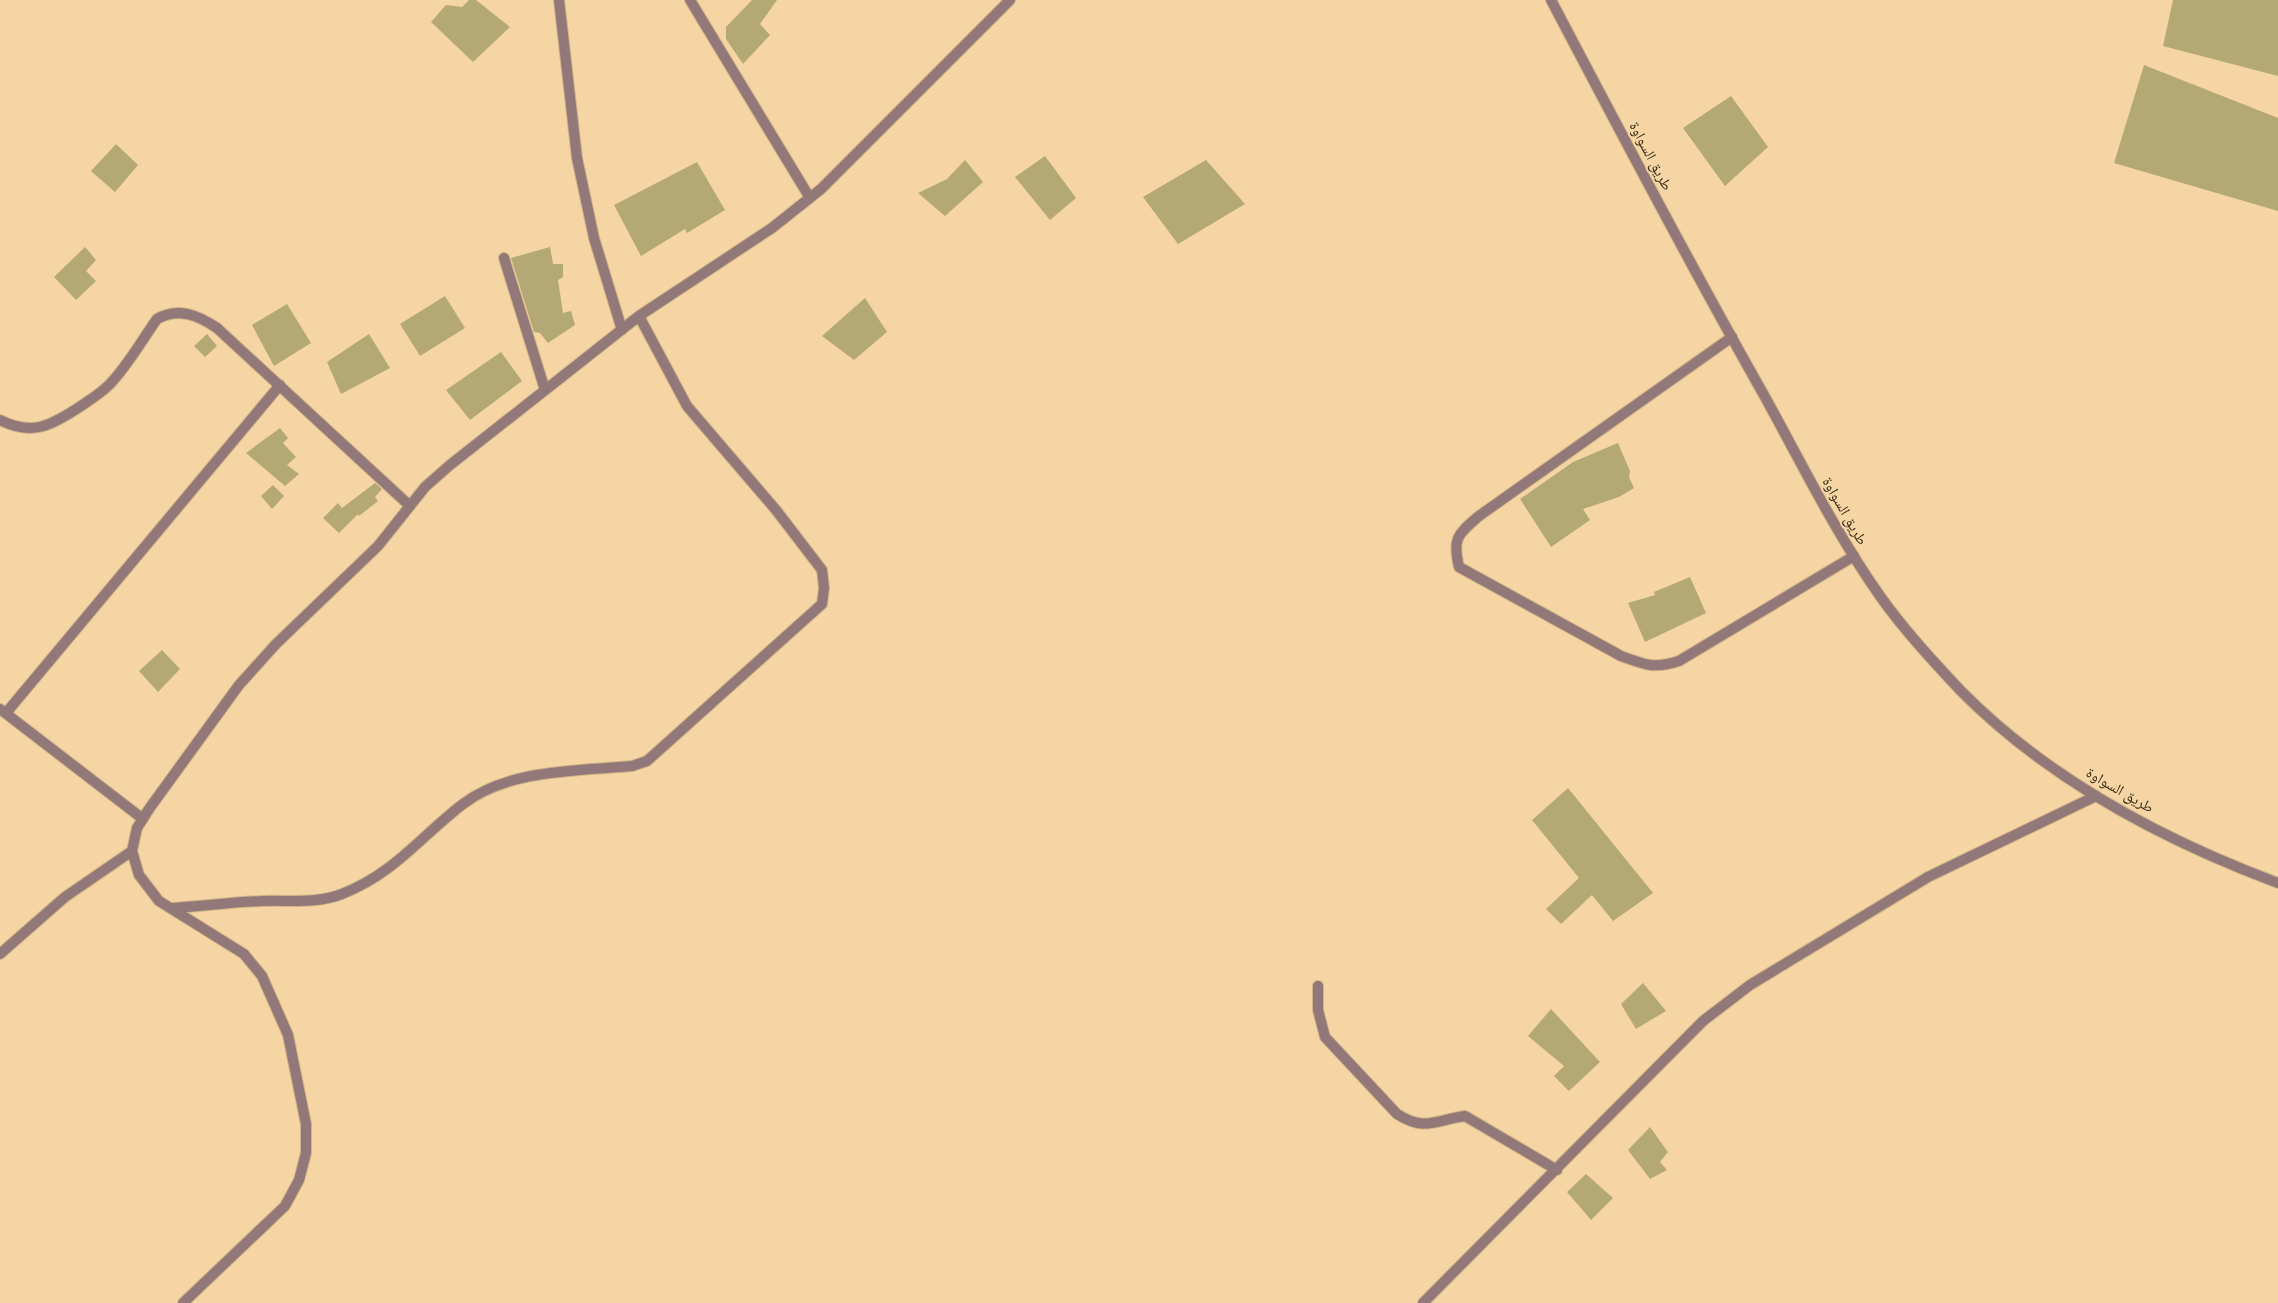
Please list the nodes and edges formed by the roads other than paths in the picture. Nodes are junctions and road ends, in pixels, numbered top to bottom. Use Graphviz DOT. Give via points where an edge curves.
graph roads {
  1 [pos="559,0"];
  2 [pos="703,0"];
  3 [pos="1010,0"];
  4 [pos="1551,0"];
  5 [pos="692,4"];
  6 [pos="810,198"];
  7 [pos="504,258"];
  8 [pos="639,316"];
  9 [pos="622,330"];
  10 [pos="1732,338"];
  11 [pos="280,385"];
  12 [pos="545,390"];
  13 [pos="0,420"];
  14 [pos="410,506"];
  15 [pos="1854,556"];
  16 [pos="3,711"];
  17 [pos="2096,796"];
  18 [pos="143,819"];
  19 [pos="132,852"];
  20 [pos="2278,883"];
  21 [pos="172,908"];
  22 [pos="0,954"];
  23 [pos="1318,986"];
  24 [pos="1557,1170"];
  25 [pos="183,1303"];
  26 [pos="1423,1303"];
  1 -- 9 [label="street" via="577,158 594,238"];
  2 -- 5 [label="street"];
  3 -- 6 [label="street" via="875,138"];
  4 -- 10 [label="street, طريق السواوة"];
  5 -- 6 [label="street"];
  6 -- 8 [label="street" via="772,228"];
  7 -- 12 [label="street"];
  8 -- 9 [label="street"];
  8 -- 21 [label="street" via="687,406 776,510 822,570 822,604 647,761 632,766 523,778 478,795 396,864 368,882 327,899"];
  9 -- 12 [label="street"];
  10 -- 15 [label="street, طريق السواوة"];
  10 -- 15 [label="street" via="1462,531 1454,548 1458,567 1621,656 1647,666 1662,666 1679,661"];
  11 -- 13 [label="street" via="200,316 167,314 157,320 109,385 54,424 26,428 13,427"];
  11 -- 14 [label="street"];
  11 -- 16 [label="street"];
  12 -- 14 [label="street" via="450,465 425,487"];
  14 -- 18 [label="street" via="378,546 238,685"];
  15 -- 17 [label="street, طريق السواوة" via="1898,618 1963,693 2044,760"];
  16 -- 18 [label="street"];
  17 -- 20 [label="street, طريق السواوة" via="2201,852"];
  17 -- 24 [label="street" via="1928,877 1750,985 1703,1021"];
  18 -- 19 [label="street" via="137,828"];
  19 -- 21 [label="street" via="139,875 160,901"];
  19 -- 22 [label="street" via="64,896"];
  21 -- 25 [label="street" via="244,954 262,976 288,1035 306,1124 306,1152 299,1180 285,1206"];
  23 -- 24 [label="street" via="1318,1010 1325,1037 1397,1114 1423,1125 1465,1116"];
  24 -- 26 [label="street"];
}
